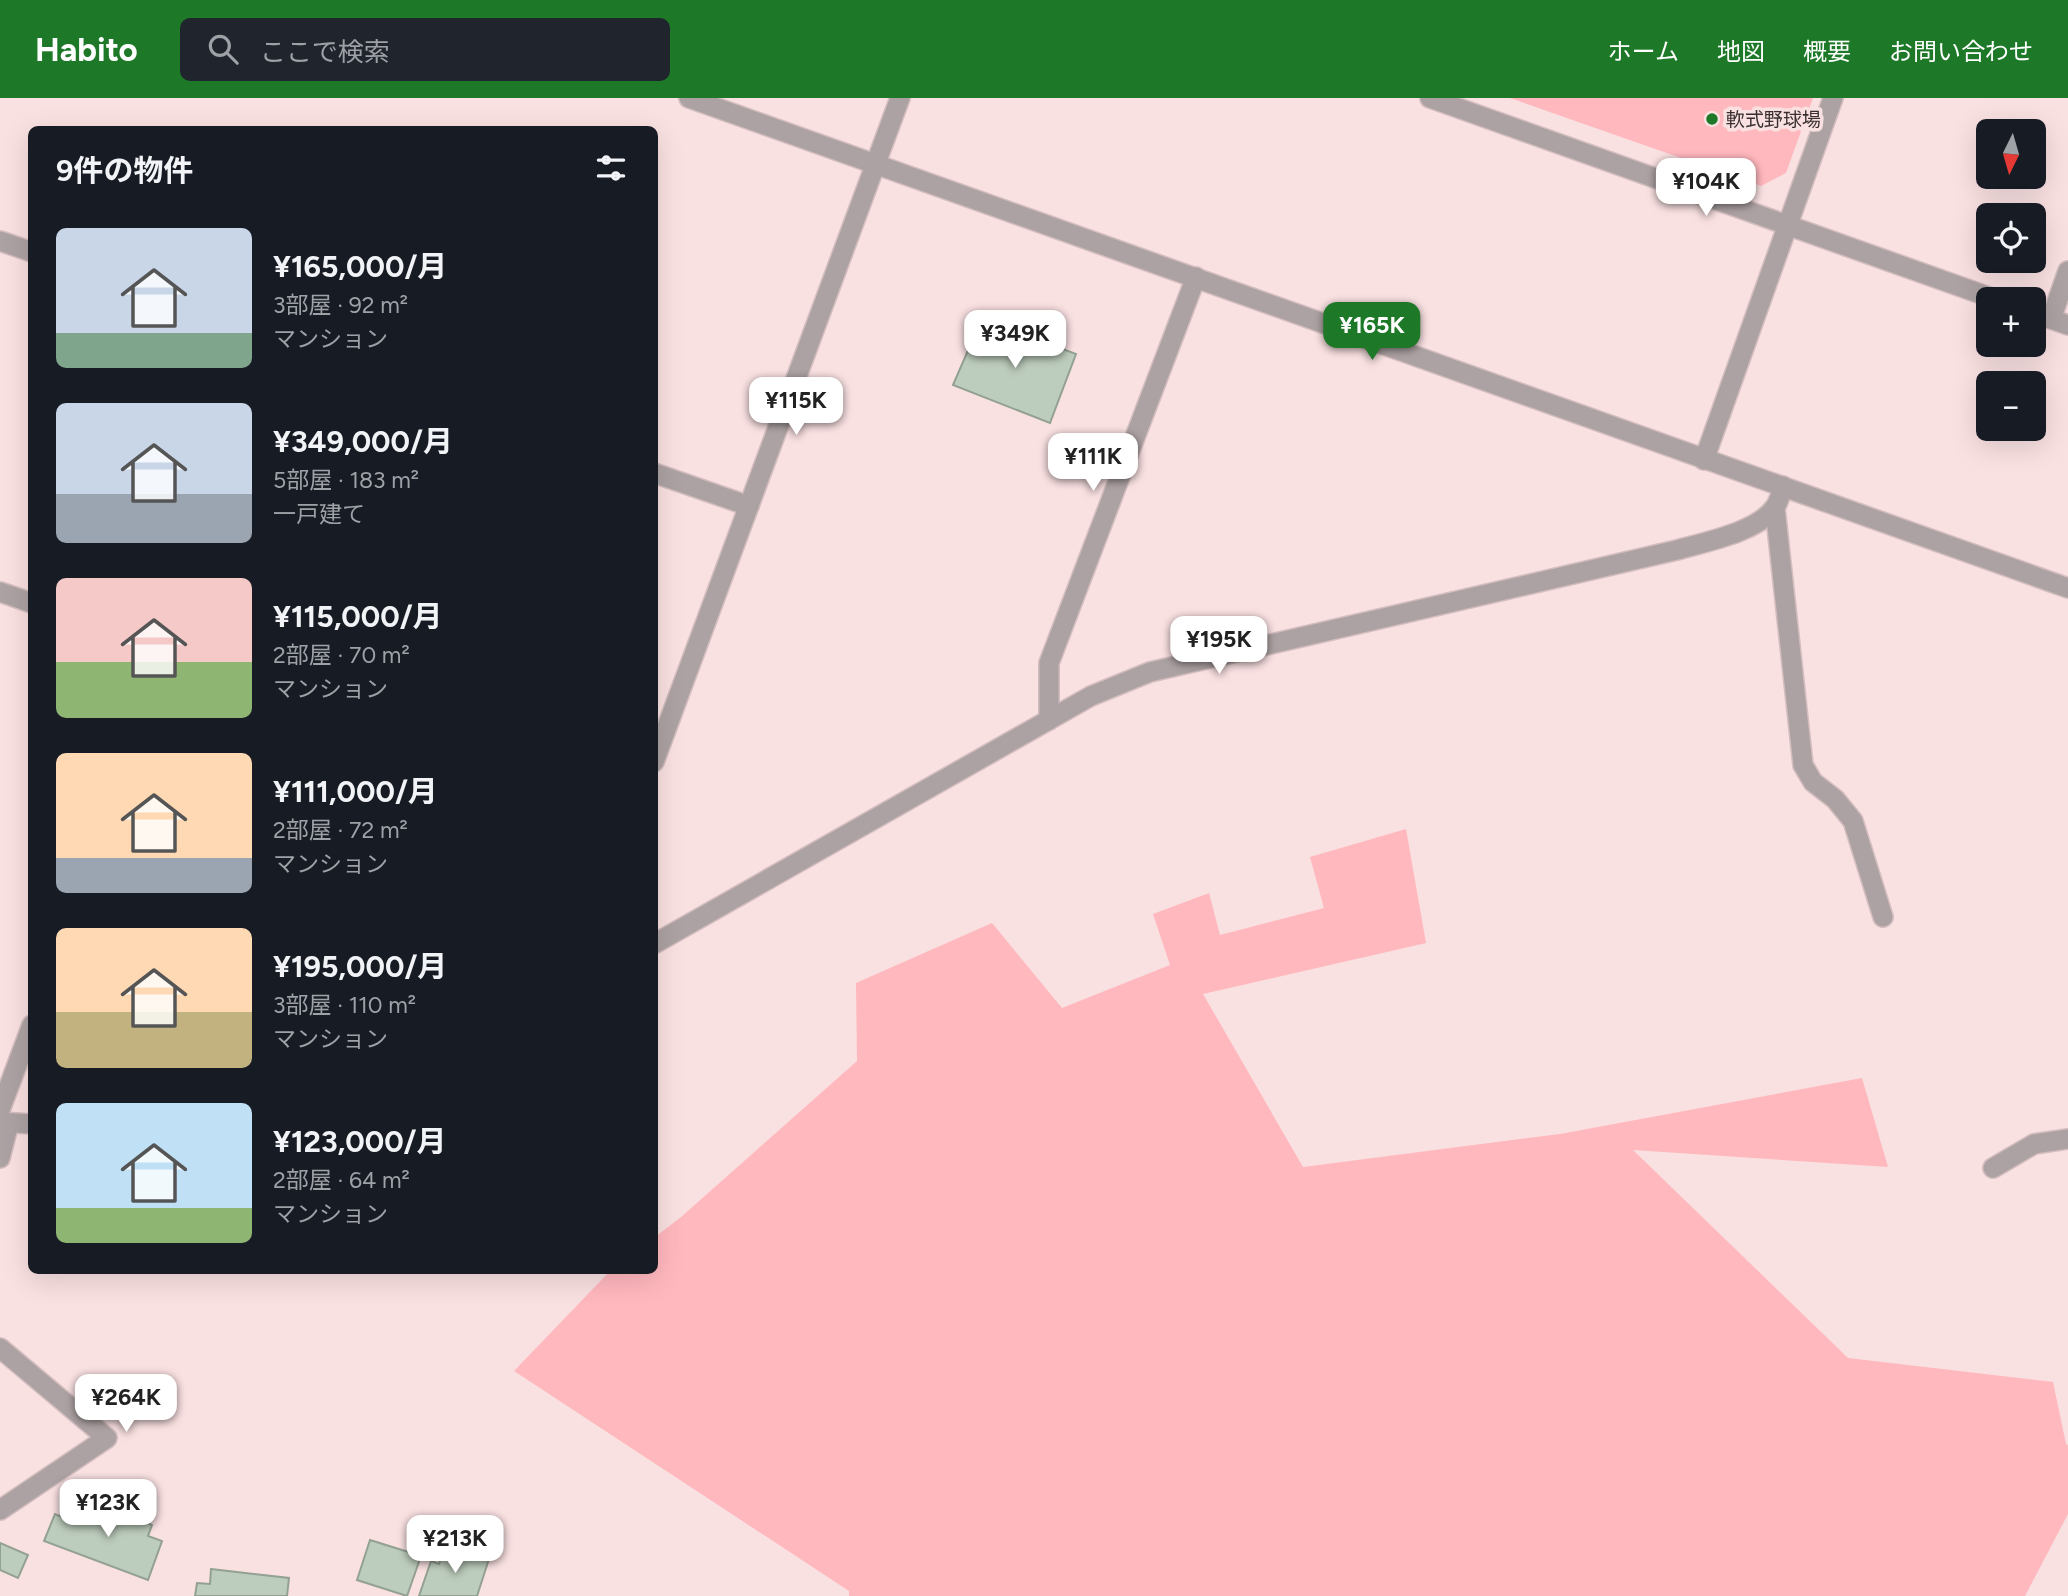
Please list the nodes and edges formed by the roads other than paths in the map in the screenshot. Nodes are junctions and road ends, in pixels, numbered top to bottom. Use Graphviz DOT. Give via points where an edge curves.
graph roads {
  1 [pos="689,98"];
  2 [pos="900,98"];
  3 [pos="1430,98"];
  4 [pos="1833,98"];
  5 [pos="876,164"];
  6 [pos="1788,226"];
  7 [pos="0,241"];
  8 [pos="28,251"];
  9 [pos="2068,271"];
  10 [pos="1196,277"];
  11 [pos="1976,292"];
  12 [pos="2051,319"];
  13 [pos="1704,460"];
  14 [pos="658,474"];
  15 [pos="1783,486"];
  16 [pos="749,506"];
  17 [pos="1774,508"];
  18 [pos="2068,588"];
  19 [pos="0,592"];
  20 [pos="28,602"];
  21 [pos="1049,720"];
  22 [pos="658,751"];
  23 [pos="1883,916"];
  24 [pos="658,942"];
  25 [pos="28,1038"];
  26 [pos="3,1118"];
  27 [pos="28,1123"];
  28 [pos="2068,1139"];
  29 [pos="0,1158"];
  30 [pos="1993,1168"];
  31 [pos="0,1348"];
  32 [pos="0,1510"];
  1 -- 5 [label="street"];
  2 -- 5 [label="street"];
  3 -- 6 [label="street"];
  4 -- 6 [label="street"];
  5 -- 10 [label="street"];
  5 -- 16 [label="street"];
  6 -- 11 [label="street"];
  6 -- 13 [label="street"];
  7 -- 8 [label="street"];
  9 -- 12 [label="street"];
  10 -- 13 [label="street"];
  10 -- 21 [label="street" via="1049,663"];
  13 -- 15 [label="street"];
  14 -- 16 [label="street"];
  15 -- 17 [label="street"];
  15 -- 18 [label="street"];
  16 -- 22 [label="street"];
  17 -- 21 [label="street" via="1753,526 1678,550 1150,672 1091,696"];
  17 -- 23 [label="street" via="1803,765 1853,821"];
  19 -- 20 [label="street"];
  21 -- 24 [label="street"];
  25 -- 26 [label="street"];
  26 -- 27 [label="street"];
  26 -- 29 [label="street"];
  28 -- 30 [label="street" via="2034,1144"];
  31 -- 32 [label="street" via="107,1438"];
}
